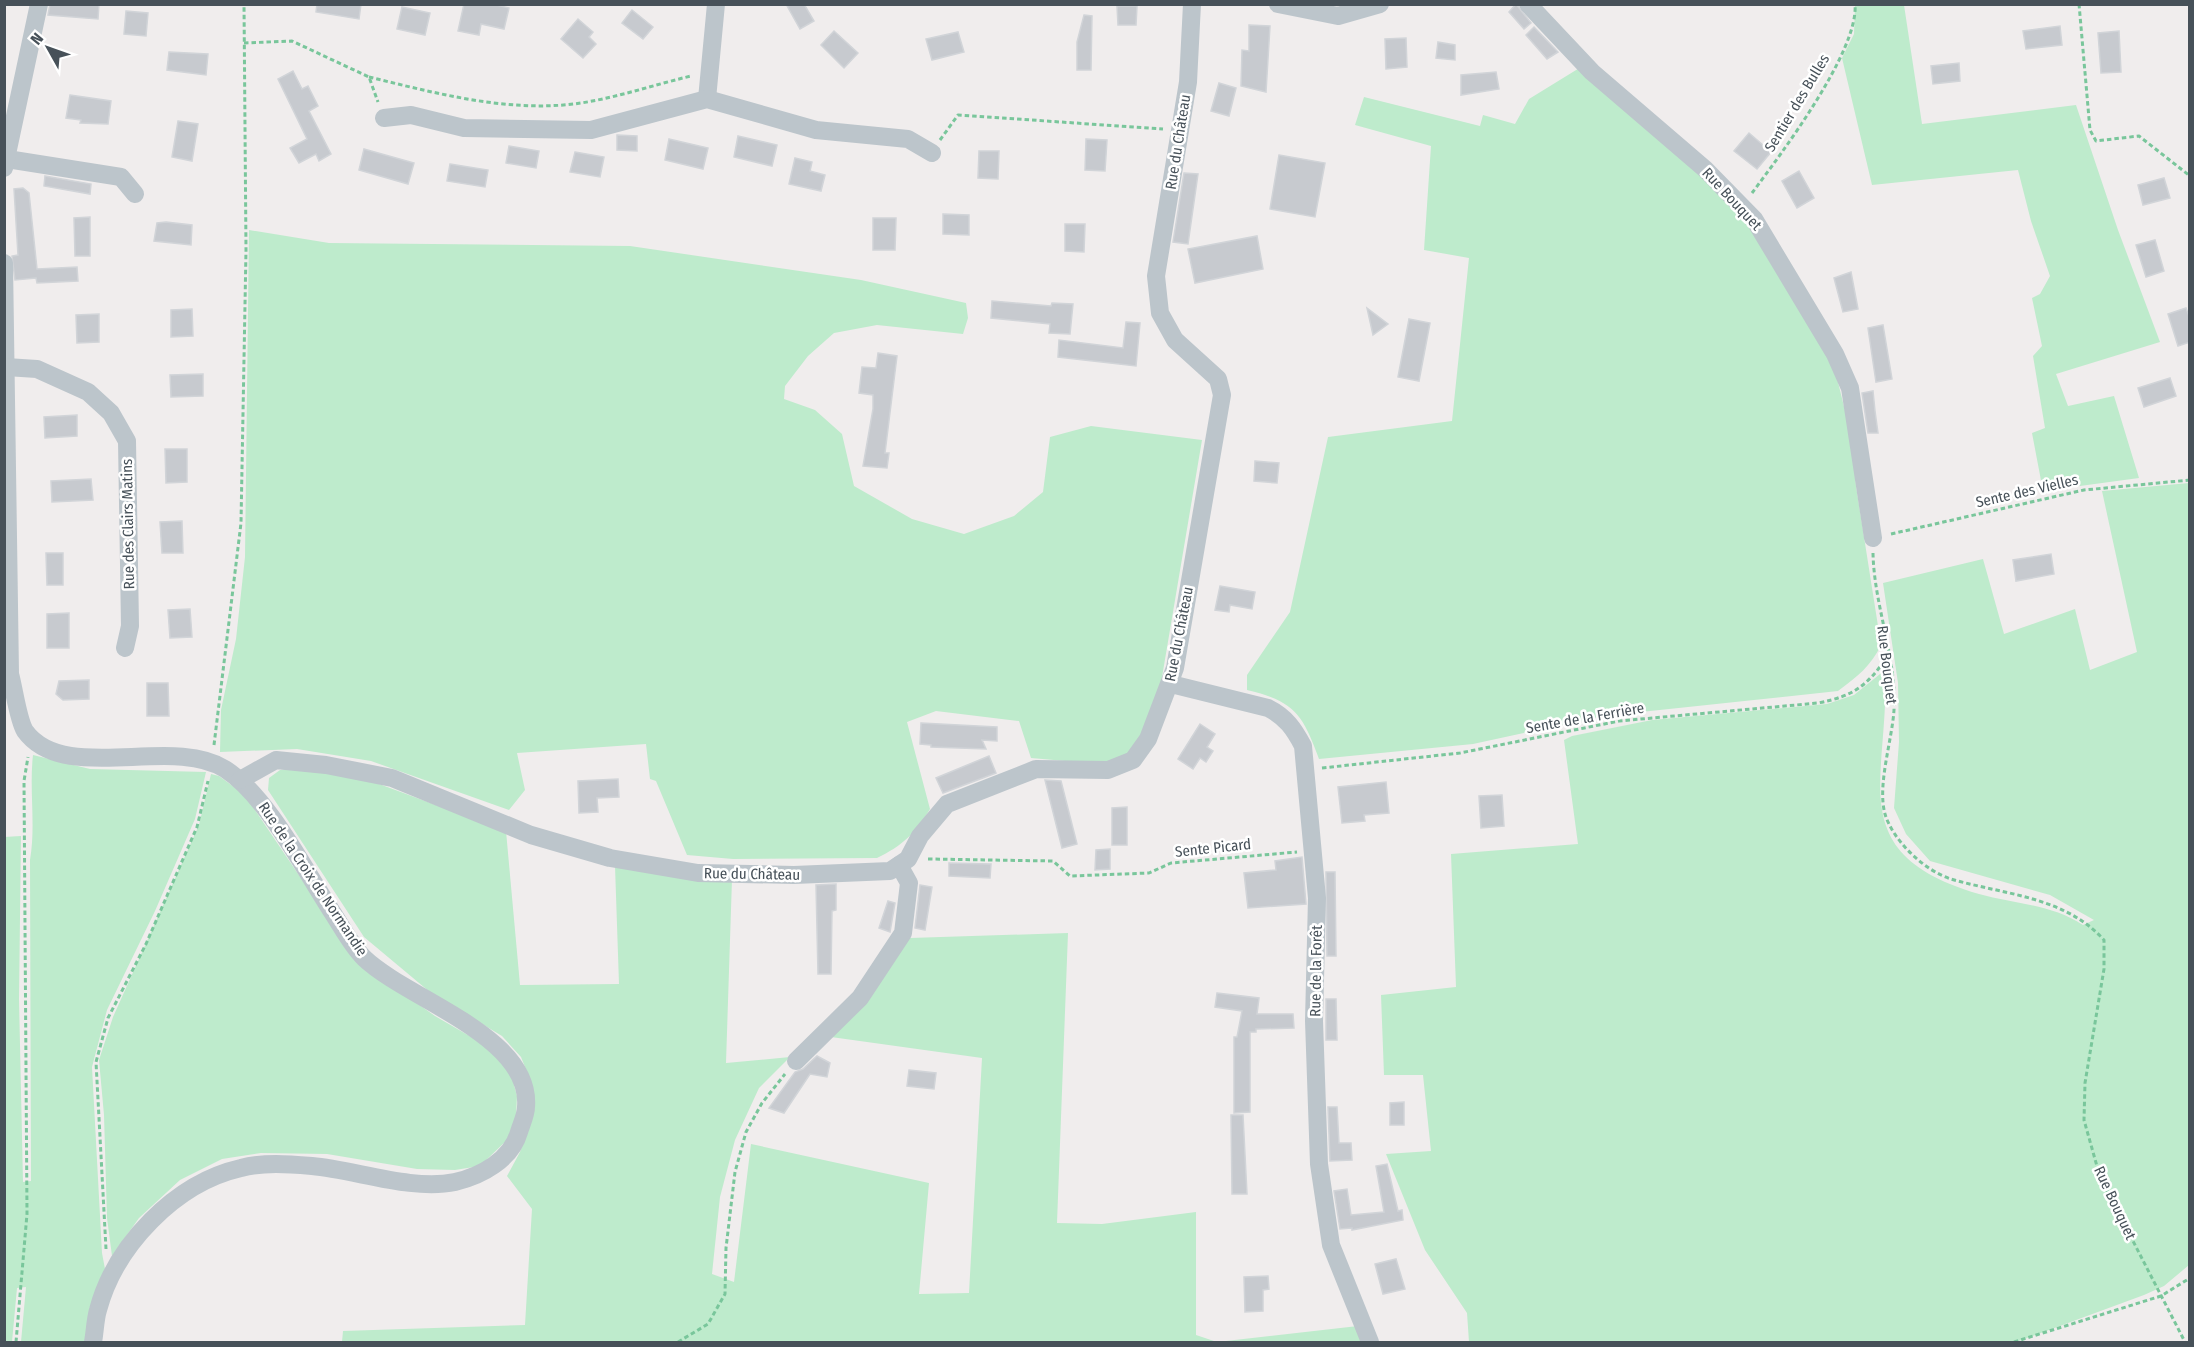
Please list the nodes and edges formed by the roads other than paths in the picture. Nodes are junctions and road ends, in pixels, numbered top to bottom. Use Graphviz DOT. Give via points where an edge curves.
graph roads {
  1 [pos="39,4"];
  2 [pos="716,4"];
  3 [pos="1192,4"];
  4 [pos="1278,4"];
  5 [pos="1380,4"];
  6 [pos="1528,4"];
  7 [pos="707,99"];
  8 [pos="384,118"];
  9 [pos="932,153"];
  10 [pos="6,164"];
  11 [pos="135,194"];
  12 [pos="4,263"];
  13 [pos="6,367"];
  14 [pos="1873,538"];
  15 [pos="125,648"];
  16 [pos="1171,684"];
  17 [pos="240,780"];
  18 [pos="904,862"];
  19 [pos="796,1061"];
  20 [pos="93,1342"];
  21 [pos="1370,1342"];
  1 -- 10 [label="street"];
  2 -- 7 [label="street"];
  3 -- 16 [label="street, Rue du Château" via="1188,82 1156,276 1160,313 1175,340 1218,379 1222,394"];
  4 -- 5 [label="street" via="1338,16"];
  6 -- 14 [label="street, Rue Bouquet" via="1592,72 1742,206 1784,264 1850,388"];
  7 -- 8 [label="street" via="591,130 464,128 411,116"];
  7 -- 9 [label="street" via="816,130 908,140"];
  10 -- 11 [label="street" via="121,177"];
  12 -- 13 [label="street"];
  13 -- 15 [label="street, Rue des Clairs Matins" via="37,369 87,392 111,413 126,441 130,626"];
  13 -- 17 [label="street, Rue de la Croix de Normandie" via="10,674 23,728 46,749 76,756 187,757 222,767"];
  16 -- 18 [label="street, Rue du Château" via="1148,739 1133,760 1108,770 1036,769 947,804"];
  16 -- 21 [label="street, Rue de la Forêt" via="1268,708 1281,715 1303,746 1317,898 1314,1021 1319,1164 1331,1245"];
  17 -- 18 [label="street, Rue du Château" via="276,760 392,778 531,835 610,858 698,873 890,871"];
  17 -- 20 [label="street, Rue de la Croix de Normandie" via="265,808 364,958 492,1040 519,1073 527,1106 516,1141 497,1163 472,1178 437,1185 270,1163 212,1177 186,1192 134,1241 112,1274 98,1310"];
  18 -- 19 [label="street" via="909,883 903,933 860,998"];
}
